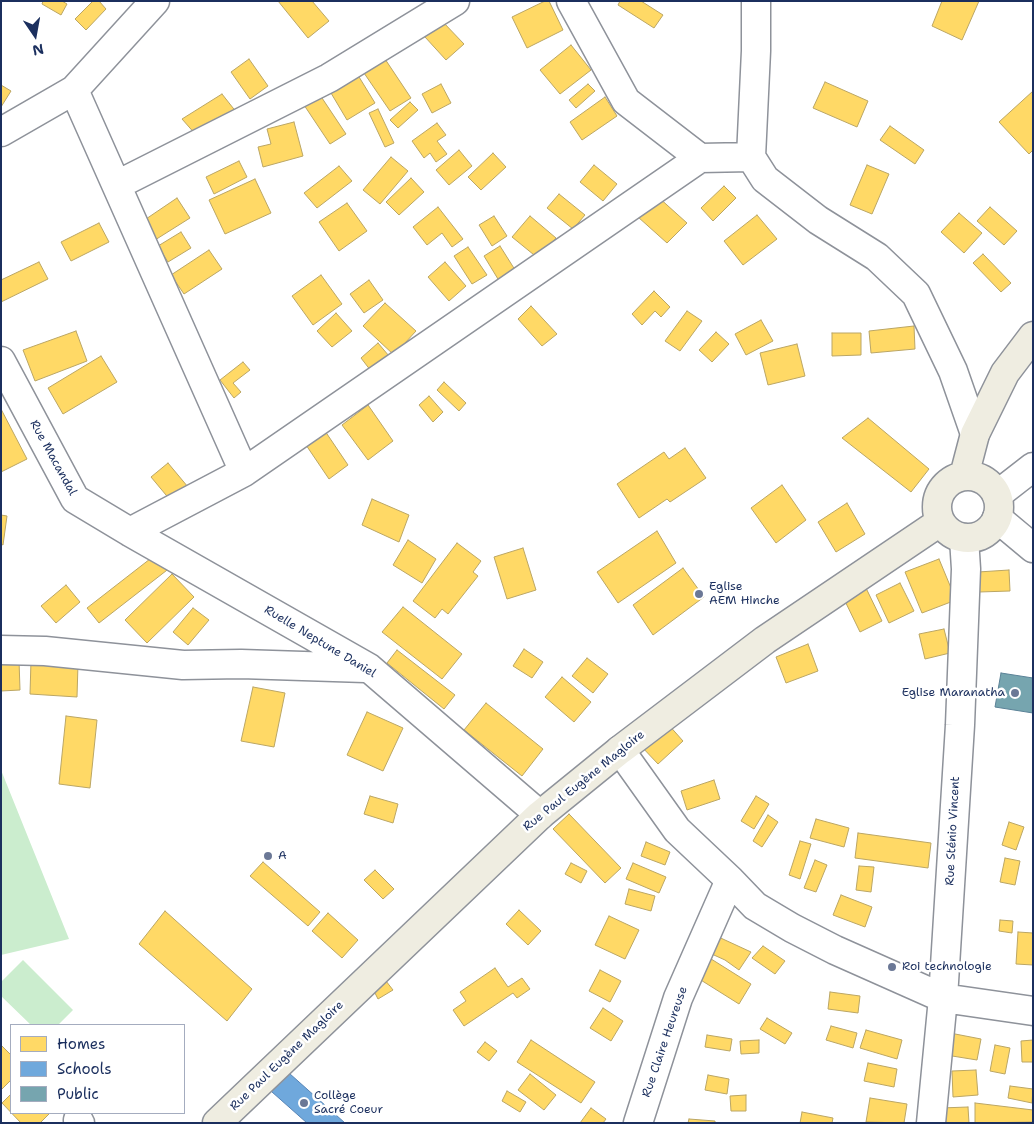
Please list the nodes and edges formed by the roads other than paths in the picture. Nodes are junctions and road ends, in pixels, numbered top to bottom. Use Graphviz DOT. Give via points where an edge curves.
graph roads {
  1 [pos="155,1"];
  2 [pos="456,1"];
  3 [pos="571,1"];
  4 [pos="756,1"];
  5 [pos="74,90"];
  6 [pos="1,132"];
  7 [pos="751,157"];
  8 [pos="700,158"];
  9 [pos="117,185"];
  10 [pos="1033,336"];
  11 [pos="1,361"];
  12 [pos="976,434"];
  13 [pos="1033,467"];
  14 [pos="244,472"];
  15 [pos="964,476"];
  16 [pos="997,506"];
  17 [pos="940,522"];
  18 [pos="130,532"];
  19 [pos="964,538"];
  20 [pos="1033,548"];
  21 [pos="1,650"];
  22 [pos="369,668"];
  23 [pos="620,750"];
  24 [pos="540,815"];
  25 [pos="730,880"];
  26 [pos="943,998"];
  27 [pos="1033,1011"];
  28 [pos="217,1123"];
  29 [pos="638,1123"];
  30 [pos="931,1123"];
  1 -- 5 [label="street"];
  2 -- 9 [label="street" via="329,78"];
  3 -- 8 [label="street" via="626,101"];
  4 -- 7 [label="street"];
  5 -- 6 [label="street"];
  5 -- 9 [label="street"];
  7 -- 8 [label="street"];
  7 -- 12 [label="street" via="765,179 818,220 876,257 916,294 954,371"];
  8 -- 14 [label="street"];
  9 -- 14 [label="street"];
  10 -- 12 [label="main road" via="1005,373"];
  11 -- 18 [label="street, Rue Macandal" via="75,499"];
  12 -- 15 [label="main road"];
  13 -- 16 [label="street"];
  14 -- 18 [label="street"];
  15 -- 16 [label="main road" via="983,480 991,486"];
  15 -- 17 [label="main road" via="943,488 938,498"];
  16 -- 19 [label="main road" via="994,525 981,536"];
  16 -- 20 [label="street"];
  17 -- 19 [label="main road" via="950,533"];
  17 -- 23 [label="main road, Rue Paul Eugène Magloire" via="766,640"];
  18 -- 22 [label="street, Ruelle Neptune Daniel"];
  19 -- 26 [label="street, Rue Sténio Vincent" via="966,569 960,725"];
  21 -- 22 [label="street" via="45,651 183,665"];
  22 -- 24 [label="street, Ruelle Neptune Daniel"];
  23 -- 24 [label="main road, Rue Paul Eugène Magloire"];
  23 -- 25 [label="street" via="677,830"];
  24 -- 28 [label="main road, Rue Paul Eugène Magloire"];
  25 -- 26 [label="street" via="755,906 792,928"];
  25 -- 29 [label="street, Rue Claire Heureuse" via="678,998"];
  26 -- 27 [label="street"];
  26 -- 30 [label="street, Rue Sténio Vincent"];
}
